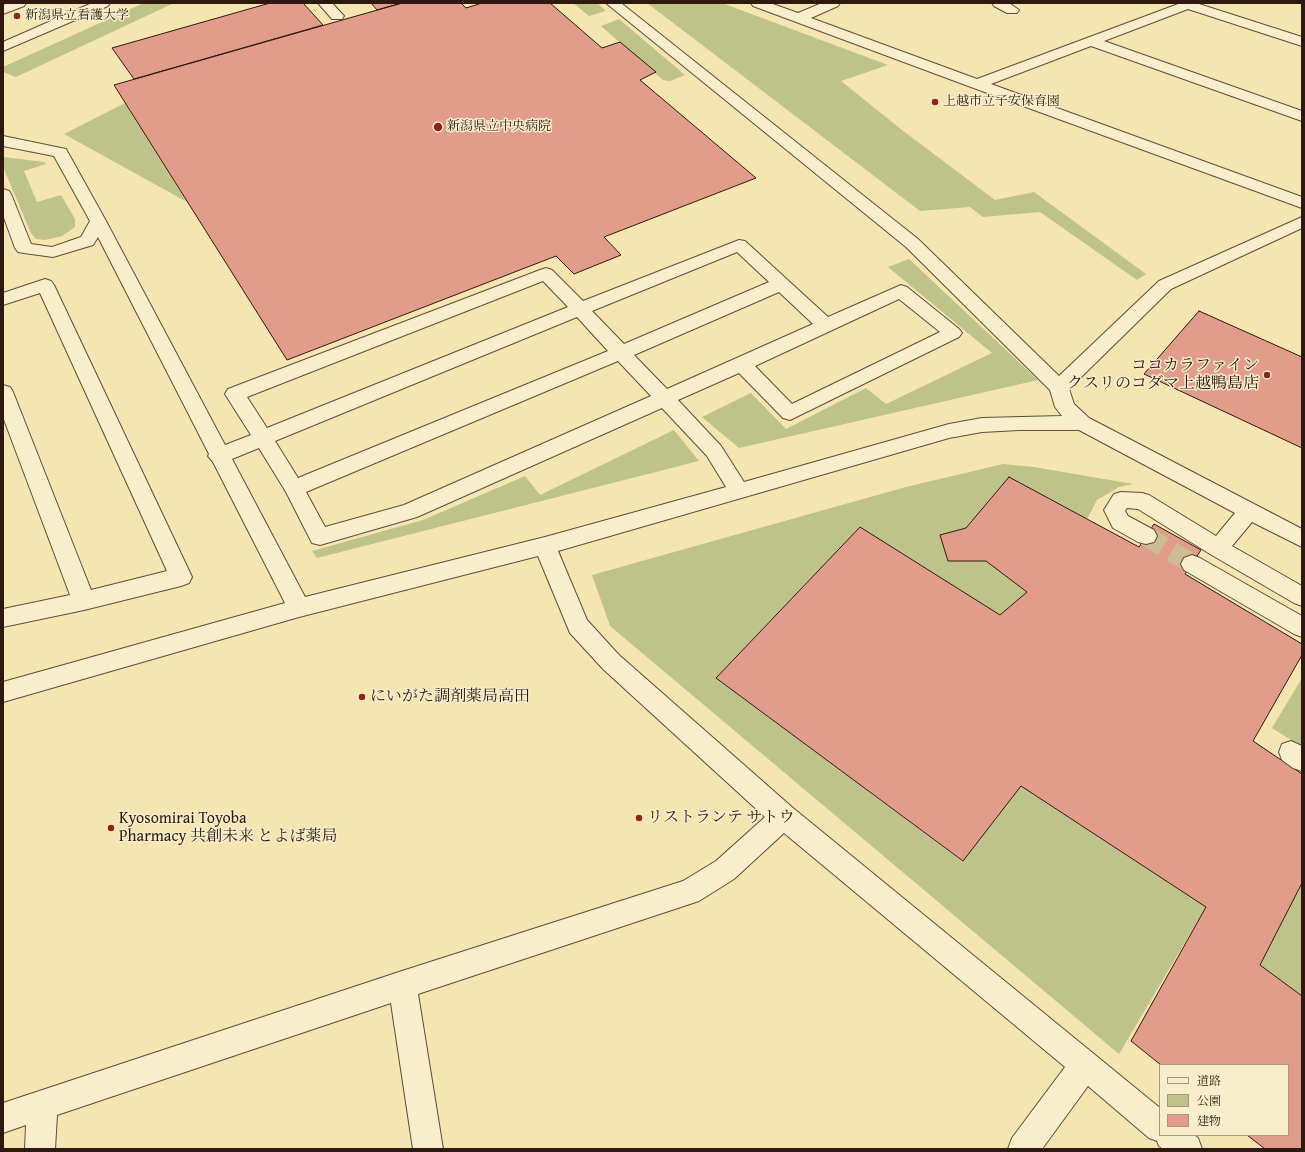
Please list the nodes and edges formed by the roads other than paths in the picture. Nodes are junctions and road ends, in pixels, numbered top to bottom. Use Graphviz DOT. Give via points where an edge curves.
graph roads {
  1 [pos="19,3"];
  2 [pos="103,3"];
  3 [pos="325,3"];
  4 [pos="613,3"];
  5 [pos="758,3"];
  6 [pos="833,3"];
  7 [pos="999,3"];
  8 [pos="1191,4"];
  9 [pos="3,10"];
  10 [pos="1012,10"];
  11 [pos="337,16"];
  12 [pos="799,18"];
  13 [pos="3,30"];
  14 [pos="21,39"];
  15 [pos="1091,41"];
  16 [pos="1302,42"];
  17 [pos="3,47"];
  18 [pos="976,84"];
  19 [pos="1302,116"];
  20 [pos="3,141"];
  21 [pos="3,194"];
  22 [pos="1302,203"];
  23 [pos="98,221"];
  24 [pos="1302,222"];
  25 [pos="781,284"];
  26 [pos="3,299"];
  27 [pos="580,309"];
  28 [pos="826,326"];
  29 [pos="621,353"];
  30 [pos="742,364"];
  31 [pos="1059,387"];
  32 [pos="3,392"];
  33 [pos="664,398"];
  34 [pos="1082,423"];
  35 [pos="263,438"];
  36 [pos="218,456"];
  37 [pos="294,488"];
  38 [pos="739,491"];
  39 [pos="1249,510"];
  40 [pos="1146,536"];
  41 [pos="1302,539"];
  42 [pos="545,546"];
  43 [pos="1218,548"];
  44 [pos="1192,564"];
  45 [pos="1302,597"];
  46 [pos="84,601"];
  47 [pos="299,608"];
  48 [pos="3,618"];
  49 [pos="1302,628"];
  50 [pos="3,692"];
  51 [pos="784,817"];
  52 [pos="402,985"];
  53 [pos="1085,1065"];
  54 [pos="42,1105"];
  55 [pos="3,1118"];
  56 [pos="1159,1126"];
  57 [pos="1171,1136"];
  58 [pos="40,1149"];
  59 [pos="428,1149"];
  60 [pos="1023,1149"];
  61 [pos="1187,1149"];
  1 -- 9 [label="street"];
  2 -- 14 [label="street"];
  3 -- 11 [label="street"];
  4 -- 31 [label="street" via="912,243"];
  5 -- 12 [label="street"];
  6 -- 12 [label="street"];
  7 -- 10 [label="street"];
  8 -- 15 [label="street"];
  8 -- 16 [label="street"];
  12 -- 18 [label="street"];
  13 -- 14 [label="street"];
  14 -- 17 [label="street"];
  15 -- 18 [label="street"];
  15 -- 19 [label="street"];
  18 -- 22 [label="street"];
  20 -- 23 [label="street" via="60,152"];
  21 -- 23 [label="street" via="24,248 53,252 87,241"];
  23 -- 36 [label="street"];
  24 -- 31 [label="street" via="1165,285"];
  25 -- 27 [label="street" via="739,245"];
  25 -- 28 [label="street"];
  25 -- 29 [label="street"];
  26 -- 46 [label="street" via="45,285 181,578"];
  27 -- 29 [label="street"];
  27 -- 35 [label="street"];
  27 -- 35 [label="street" via="546,274 235,394"];
  28 -- 30 [label="street"];
  28 -- 30 [label="street" via="901,291 953,332 790,413"];
  29 -- 33 [label="street"];
  29 -- 37 [label="street"];
  30 -- 33 [label="street"];
  31 -- 34 [label="street" via="1065,407"];
  32 -- 46 [label="street"];
  33 -- 37 [label="street" via="410,511 320,536"];
  33 -- 38 [label="street" via="714,451"];
  34 -- 38 [label="street" via="982,425 949,431"];
  34 -- 39 [label="street"];
  35 -- 36 [label="street"];
  35 -- 37 [label="street"];
  36 -- 47 [label="street"];
  38 -- 42 [label="street"];
  39 -- 41 [label="street"];
  39 -- 43 [label="street"];
  40 -- 43 [label="street" via="1120,522 1114,510 1121,500 1142,502"];
  42 -- 47 [label="street"];
  42 -- 51 [label="street" via="578,626 611,662"];
  43 -- 45 [label="street"];
  44 -- 49 [label="street"];
  46 -- 48 [label="street"];
  47 -- 50 [label="street"];
  51 -- 52 [label="street" via="724,870 690,892"];
  51 -- 53 [label="street"];
  52 -- 54 [label="street"];
  52 -- 59 [label="street"];
  53 -- 56 [label="street"];
  53 -- 60 [label="street"];
  54 -- 55 [label="street"];
  54 -- 58 [label="street"];
  57 -- 61 [label="street"];
}
